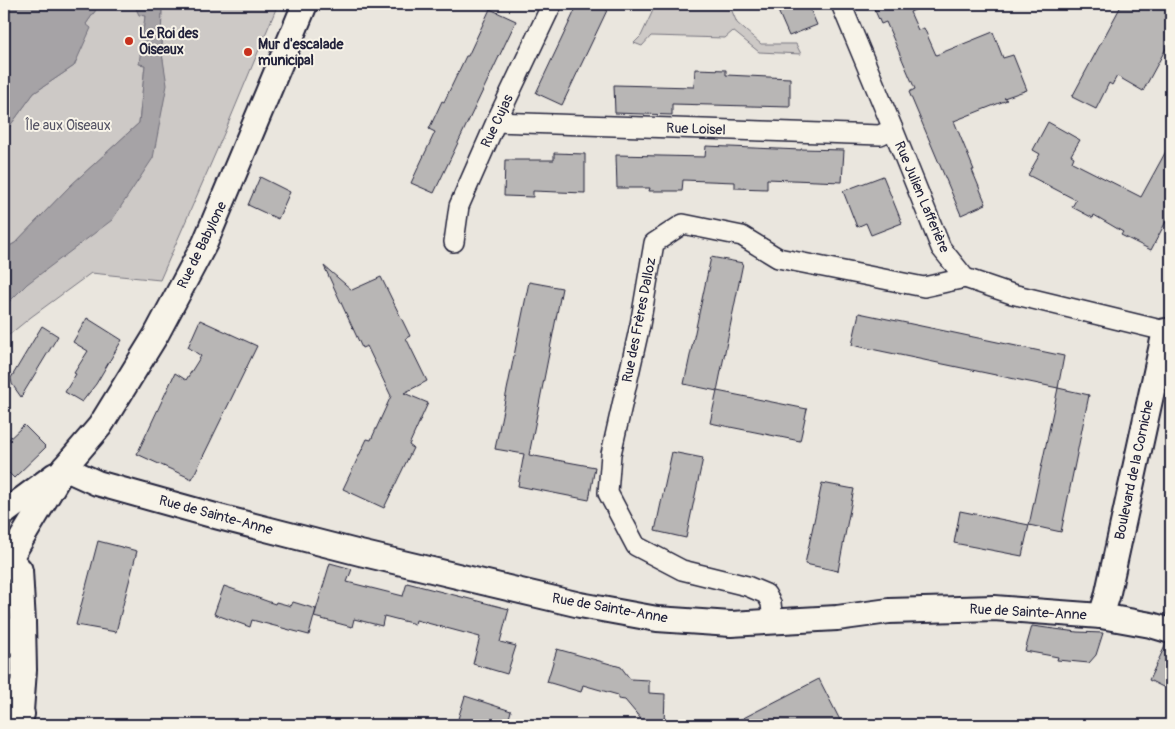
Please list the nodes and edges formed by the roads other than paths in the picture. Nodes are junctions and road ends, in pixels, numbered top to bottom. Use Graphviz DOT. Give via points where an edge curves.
graph roads {
  1 [pos="305,4"];
  2 [pos="552,4"];
  3 [pos="841,4"];
  4 [pos="496,122"];
  5 [pos="893,129"];
  6 [pos="454,242"];
  7 [pos="964,278"];
  8 [pos="1168,331"];
  9 [pos="64,468"];
  10 [pos="4,513"];
  11 [pos="6,561"];
  12 [pos="1101,616"];
  13 [pos="23,622"];
  14 [pos="773,622"];
  15 [pos="1171,631"];
  16 [pos="4,643"];
  17 [pos="4,690"];
  18 [pos="21,719"];
  1 -- 9 [label="street, Rue de Babylone" via="205,244 156,335 100,426"];
  2 -- 4 [label="street, Rue Cujas"];
  3 -- 5 [label="street, Rue Julien Lafferière"];
  4 -- 5 [label="street, Rue Loisel" via="880,135"];
  4 -- 6 [label="street, Rue Cujas" via="459,206"];
  5 -- 7 [label="street, Rue Julien Lafferière" via="941,248"];
  7 -- 8 [label="street" via="1012,294"];
  7 -- 14 [label="street, Rue des Frères Dalloz" via="924,287 778,258 742,236 683,224 654,243 640,325 611,454 608,493 636,546 682,570 766,594 771,603"];
  8 -- 12 [label="street, Boulevard de la Corniche"];
  9 -- 10 [label="street, Rue de Babylone"];
  9 -- 11 [label="street, Rue de Babylone"];
  9 -- 14 [label="street, Rue de Sainte-Anne" via="97,483 219,517 580,605 657,619 731,624"];
  11 -- 13 [label="street" via="20,570"];
  12 -- 14 [label="street, Rue de Sainte-Anne" via="994,608 889,611"];
  12 -- 15 [label="street, Rue de Sainte-Anne"];
  13 -- 16 [label="street"];
  13 -- 18 [label="street"];
  17 -- 18 [label="street" via="11,696"];
}
